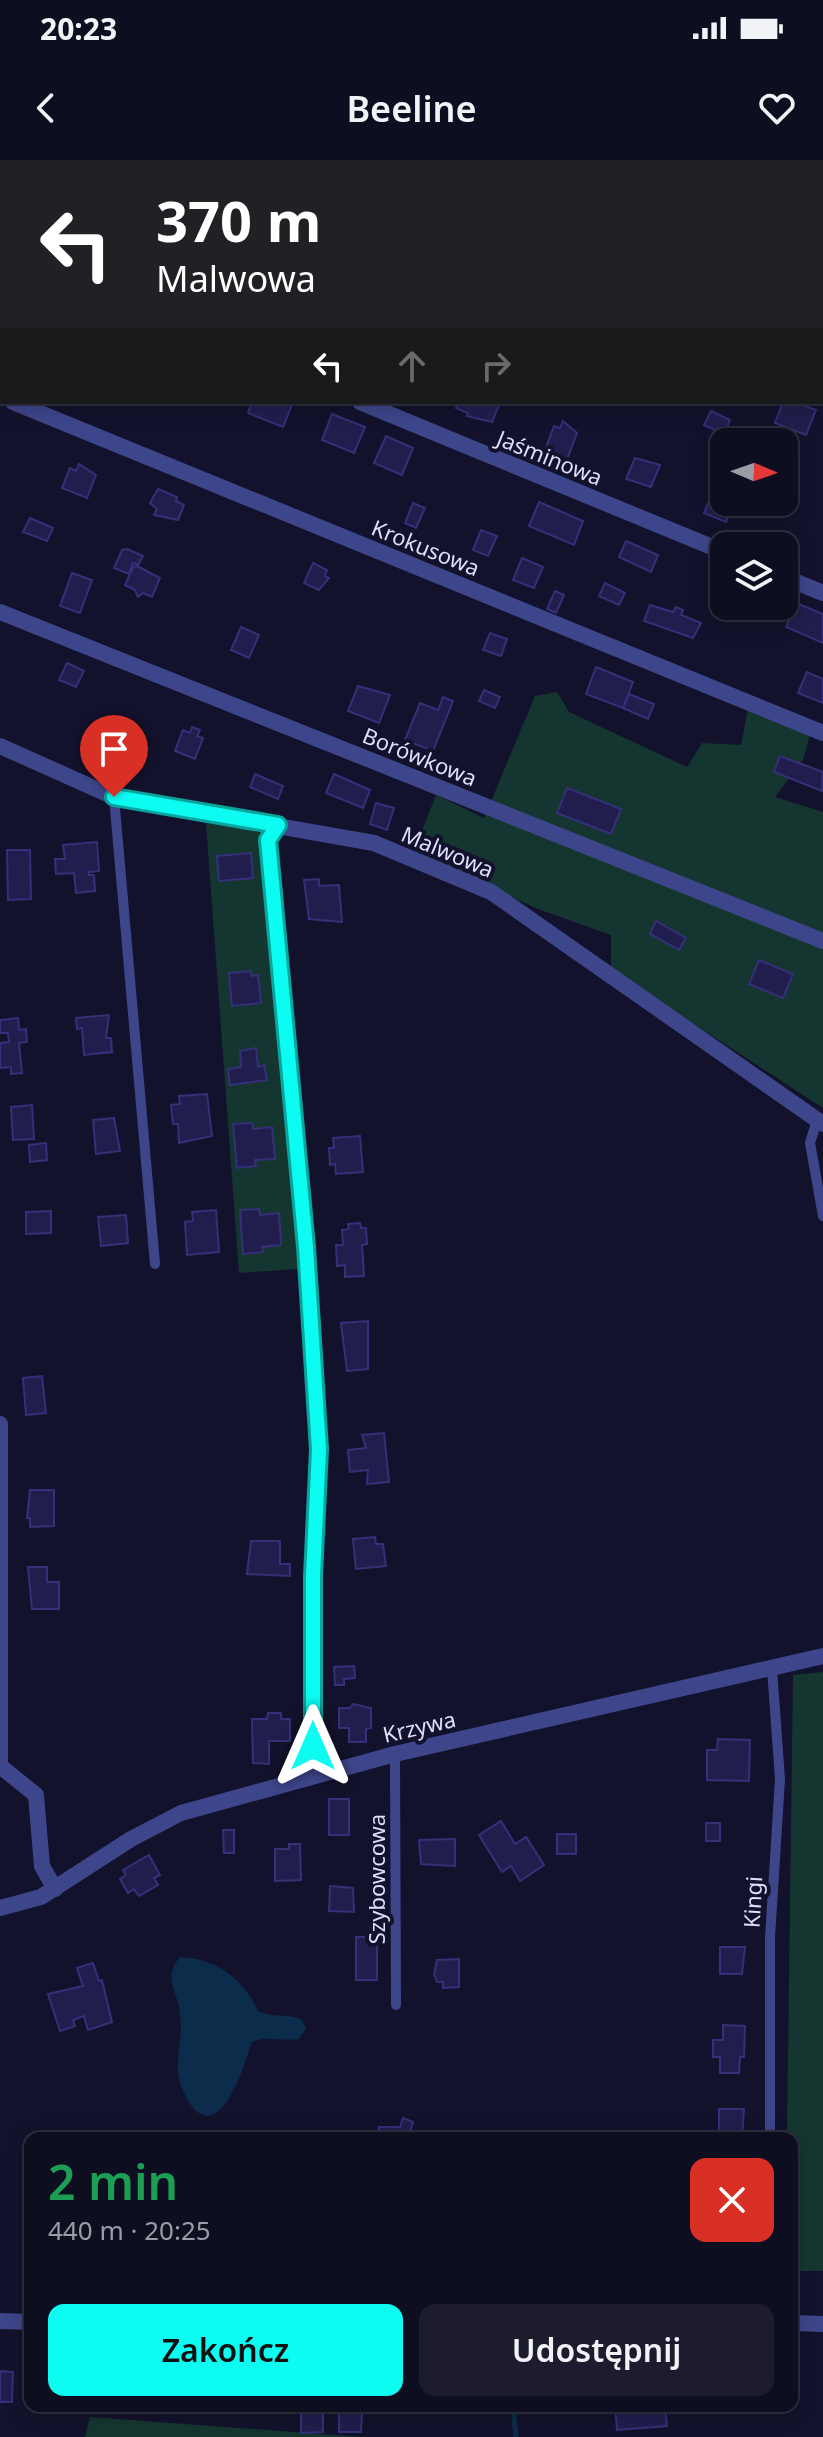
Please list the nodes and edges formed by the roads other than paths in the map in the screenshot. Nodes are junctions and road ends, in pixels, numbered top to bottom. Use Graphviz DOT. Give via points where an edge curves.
graph roads {
  1 [pos="18,404"];
  2 [pos="365,404"];
  3 [pos="710,546"];
  4 [pos="798,583"];
  5 [pos="823,593"];
  6 [pos="0,612"];
  7 [pos="823,733"];
  8 [pos="0,746"];
  9 [pos="114,797"];
  10 [pos="278,825"];
  11 [pos="823,941"];
  12 [pos="820,1122"];
  13 [pos="823,1216"];
  14 [pos="155,1264"];
  15 [pos="0,1424"];
  16 [pos="823,1656"];
  17 [pos="772,1669"];
  18 [pos="395,1754"];
  19 [pos="0,1760"];
  20 [pos="0,1766"];
  21 [pos="314,1774"];
  22 [pos="55,1889"];
  23 [pos="0,1908"];
  24 [pos="396,2005"];
  25 [pos="770,2132"];
  26 [pos="0,2321"];
  27 [pos="24,2322"];
  28 [pos="798,2323"];
  29 [pos="823,2324"];
  1 -- 7 [label="street, Krokusowa"];
  2 -- 3 [label="street, Jaśminowa"];
  4 -- 5 [label="street"];
  6 -- 11 [label="street, Borówkowa"];
  8 -- 9 [label="street, Malwowa"];
  9 -- 10 [label="street, Malwowa"];
  9 -- 14 [label="lane"];
  10 -- 12 [label="street, Malwowa" via="374,843 491,892"];
  10 -- 21 [label="street" via="268,840 270,871 306,1247 319,1449 313,1576"];
  12 -- 13 [label="lane" via="810,1143"];
  15 -- 19 [label="street"];
  16 -- 17 [label="street, Krzywa"];
  17 -- 18 [label="street, Krzywa"];
  17 -- 25 [label="lane, Kingi" via="780,1779 770,1937"];
  18 -- 21 [label="street, Krzywa"];
  18 -- 24 [label="lane, Szybowcowa"];
  20 -- 22 [label="street" via="36,1795 42,1866"];
  21 -- 22 [label="street, Krzywa" via="181,1813"];
  22 -- 23 [label="street, Krzywa"];
  26 -- 27 [label="street"];
  28 -- 29 [label="street"];
}
